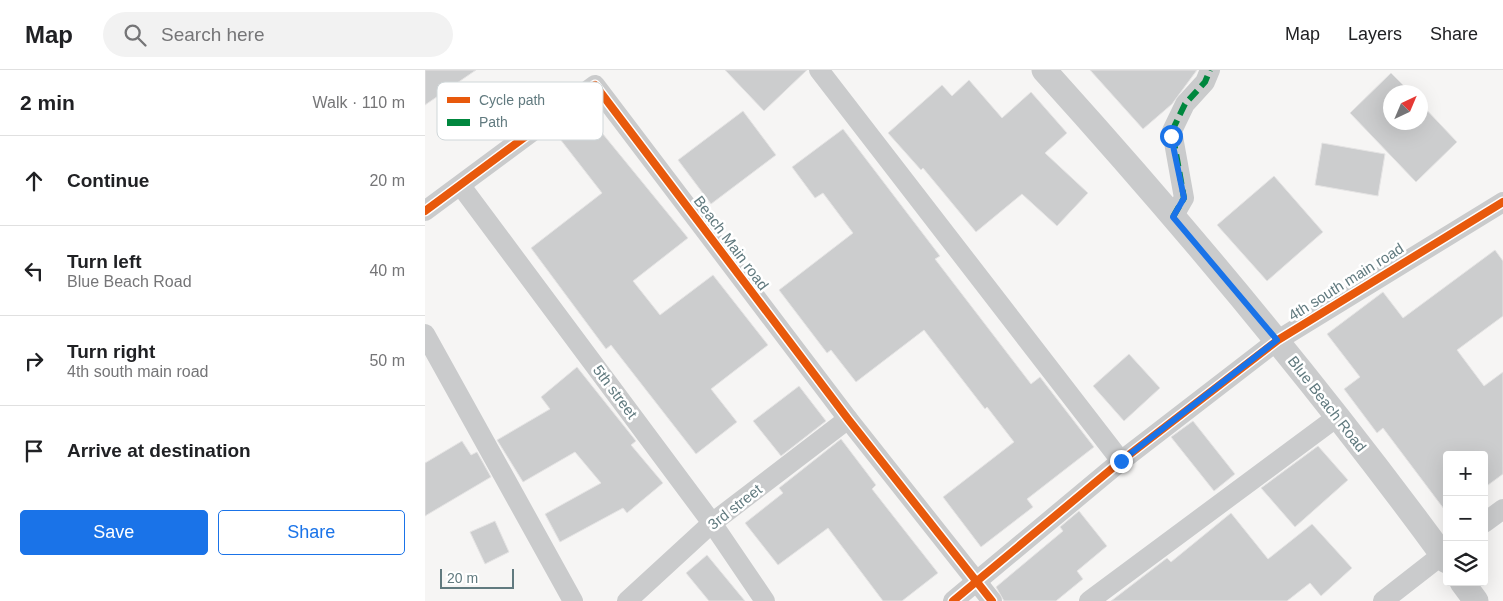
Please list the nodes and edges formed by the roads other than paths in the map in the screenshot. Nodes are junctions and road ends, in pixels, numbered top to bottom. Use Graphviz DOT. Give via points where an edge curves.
graph roads {
  1 [pos="819,70"];
  2 [pos="1044,70"];
  3 [pos="1210,70"];
  4 [pos="603,96"];
  5 [pos="522,140"];
  6 [pos="461,186"];
  7 [pos="1503,202"];
  8 [pos="425,211"];
  9 [pos="1173,217"];
  10 [pos="425,334"];
  11 [pos="1277,340"];
  12 [pos="1337,417"];
  13 [pos="848,419"];
  14 [pos="1121,461"];
  15 [pos="1503,509"];
  16 [pos="1488,520"];
  17 [pos="713,523"];
  18 [pos="1443,553"];
  19 [pos="1443,557"];
  20 [pos="977,582"];
  21 [pos="1465,586"];
  22 [pos="573,601"];
  23 [pos="627,601"];
  24 [pos="765,601"];
  25 [pos="953,601"];
  26 [pos="992,601"];
  27 [pos="1089,601"];
  28 [pos="1383,601"];
  29 [pos="1476,601"];
  1 -- 14 [label="street"];
  2 -- 9 [label="street, Blue Beach Road"];
  3 -- 9 [label="street" via="1205,82 1185,104 1172,131 1184,198"];
  4 -- 13 [label="street, Beach Main road"];
  5 -- 6 [label="street, Beach Main road"];
  6 -- 8 [label="street, Beach Main road"];
  6 -- 17 [label="street, 5th street"];
  7 -- 11 [label="street, 4th south main road"];
  9 -- 11 [label="street, Blue Beach Road"];
  10 -- 22 [label="street"];
  11 -- 12 [label="street, Blue Beach Road"];
  11 -- 14 [label="street, 4th south main road"];
  12 -- 18 [label="street, Blue Beach Road"];
  12 -- 27 [label="street"];
  13 -- 17 [label="street, 3rd street"];
  13 -- 20 [label="street, Beach Main road"];
  14 -- 20 [label="street, 4th south main road"];
  15 -- 16 [label="street"];
  17 -- 23 [label="street, 3rd street"];
  17 -- 24 [label="street, 5th street"];
  19 -- 28 [label="street"];
  20 -- 25 [label="street, 4th south main road"];
  20 -- 26 [label="street, Beach Main road"];
  21 -- 29 [label="street"];
}
